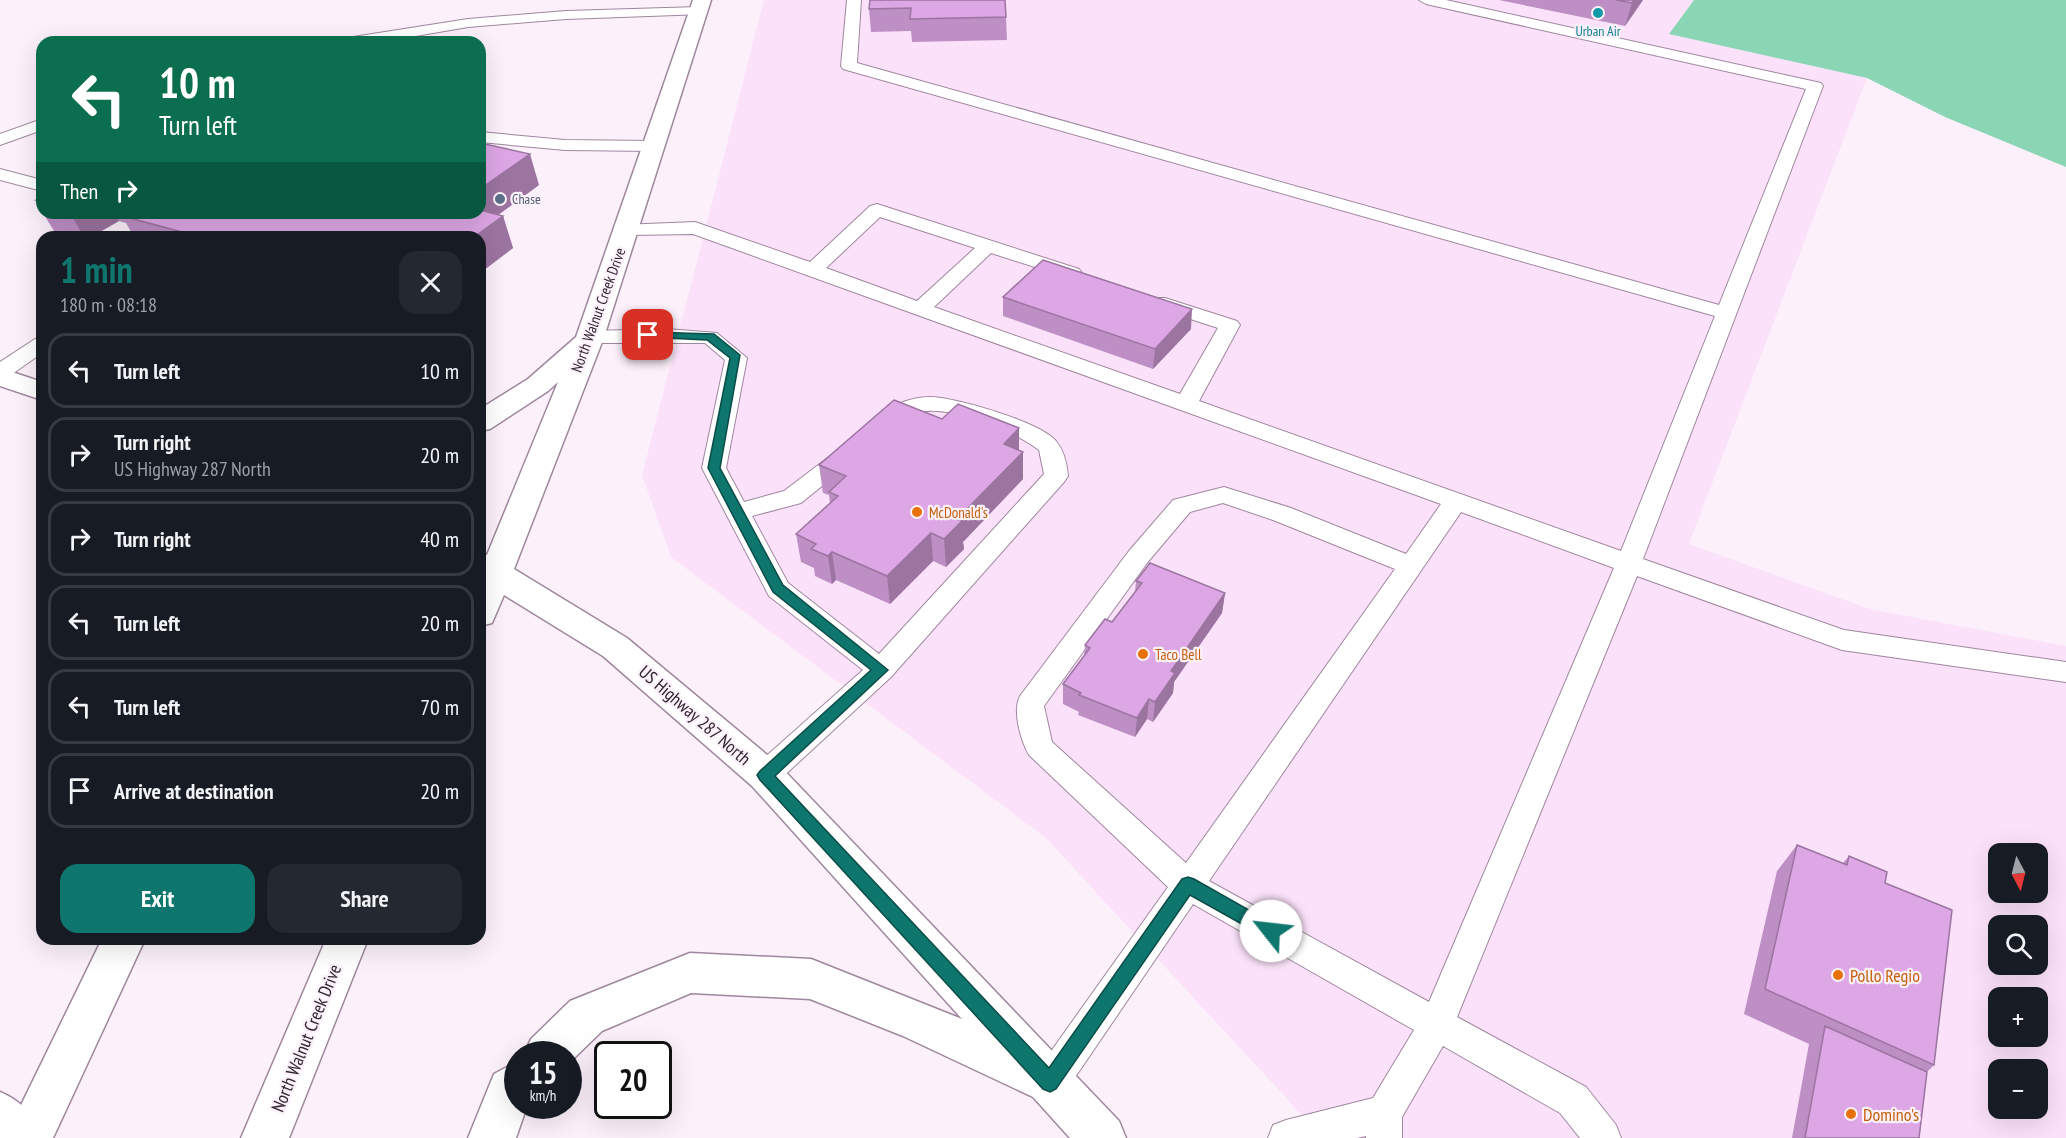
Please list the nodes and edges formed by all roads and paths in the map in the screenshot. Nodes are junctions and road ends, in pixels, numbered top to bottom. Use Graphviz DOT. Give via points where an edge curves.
graph roads {
  1 [pos="854,0"];
  2 [pos="1426,0"];
  3 [pos="700,6"];
  4 [pos="435,35"];
  5 [pos="36,126"];
  6 [pos="486,138"];
  7 [pos="0,140"];
  8 [pos="654,146"];
  9 [pos="0,174"];
  10 [pos="36,184"];
  11 [pos="628,229"];
  12 [pos="988,246"];
  13 [pos="812,271"];
  14 [pos="1087,278"];
  15 [pos="1142,296"];
  16 [pos="919,310"];
  17 [pos="1726,313"];
  18 [pos="590,337"];
  19 [pos="36,347"];
  20 [pos="0,372"];
  21 [pos="0,377"];
  22 [pos="36,389"];
  23 [pos="1187,402"];
  24 [pos="486,418"];
  25 [pos="1456,501"];
  26 [pos="737,512"];
  27 [pos="1629,563"];
  28 [pos="1411,566"];
  29 [pos="488,569"];
  30 [pos="881,670"];
  31 [pos="2066,672"];
  32 [pos="765,775"];
  33 [pos="1188,885"];
  34 [pos="121,945"];
  35 [pos="344,945"];
  36 [pos="1437,1024"];
  37 [pos="560,1041"];
  38 [pos="1050,1083"];
  39 [pos="504,1106"];
  40 [pos="0,1115"];
  41 [pos="1384,1126"];
  42 [pos="19,1138"];
  43 [pos="29,1138"];
  44 [pos="265,1138"];
  45 [pos="492,1138"];
  46 [pos="1102,1138"];
  47 [pos="1286,1138"];
  48 [pos="1603,1138"];
  1 -- 17 [label="lane" via="849,66"];
  2 -- 17 [label="lane" via="1815,86"];
  3 -- 4 [label="lane" via="566,15"];
  3 -- 8 [label="main road, North Walnut Creek Drive"];
  5 -- 7 [label="lane"];
  6 -- 8 [label="lane" via="565,145"];
  8 -- 11 [label="main road, North Walnut Creek Drive"];
  9 -- 10 [label="lane"];
  11 -- 13 [label="lane" via="695,228"];
  11 -- 18 [label="main road, North Walnut Creek Drive"];
  12 -- 13 [label="lane" via="878,210"];
  12 -- 14 [label="lane"];
  12 -- 16 [label="lane"];
  13 -- 16 [label="lane"];
  15 -- 23 [label="lane" via="1230,325"];
  16 -- 23 [label="lane"];
  17 -- 27 [label="lane"];
  18 -- 24 [label="main road" via="538,385"];
  18 -- 26 [label="lane" via="710,337 736,358 714,468"];
  18 -- 29 [label="main road, North Walnut Creek Drive"];
  19 -- 20 [label="lane"];
  21 -- 22 [label="main road"];
  23 -- 25 [label="lane"];
  25 -- 27 [label="lane"];
  25 -- 28 [label="lane"];
  26 -- 30 [label="lane" via="778,589"];
  26 -- 30 [label="lane" via="792,497 888,419 910,407 954,406 1020,429 1046,444 1054,458 1056,476"];
  27 -- 31 [label="lane" via="1842,640"];
  27 -- 36 [label="lane"];
  28 -- 33 [label="lane"];
  28 -- 33 [label="lane" via="1224,495 1182,506 1138,557 1030,704 1039,747"];
  29 -- 32 [label="main road, US Highway 287 North" via="615,646"];
  30 -- 32 [label="lane"];
  32 -- 38 [label="main road, US Highway 287 North"];
  33 -- 36 [label="lane"];
  33 -- 38 [label="lane"];
  34 -- 43 [label="main road"];
  35 -- 44 [label="main road, North Walnut Creek Drive"];
  36 -- 41 [label="lane"];
  36 -- 48 [label="lane" via="1573,1100"];
  37 -- 38 [label="main road" via="586,1016 690,972 811,978 919,1021"];
  38 -- 46 [label="main road, US Highway 287 North"];
  39 -- 45 [label="main road"];
  40 -- 42 [label="main road"];
  41 -- 47 [label="lane"];
}
